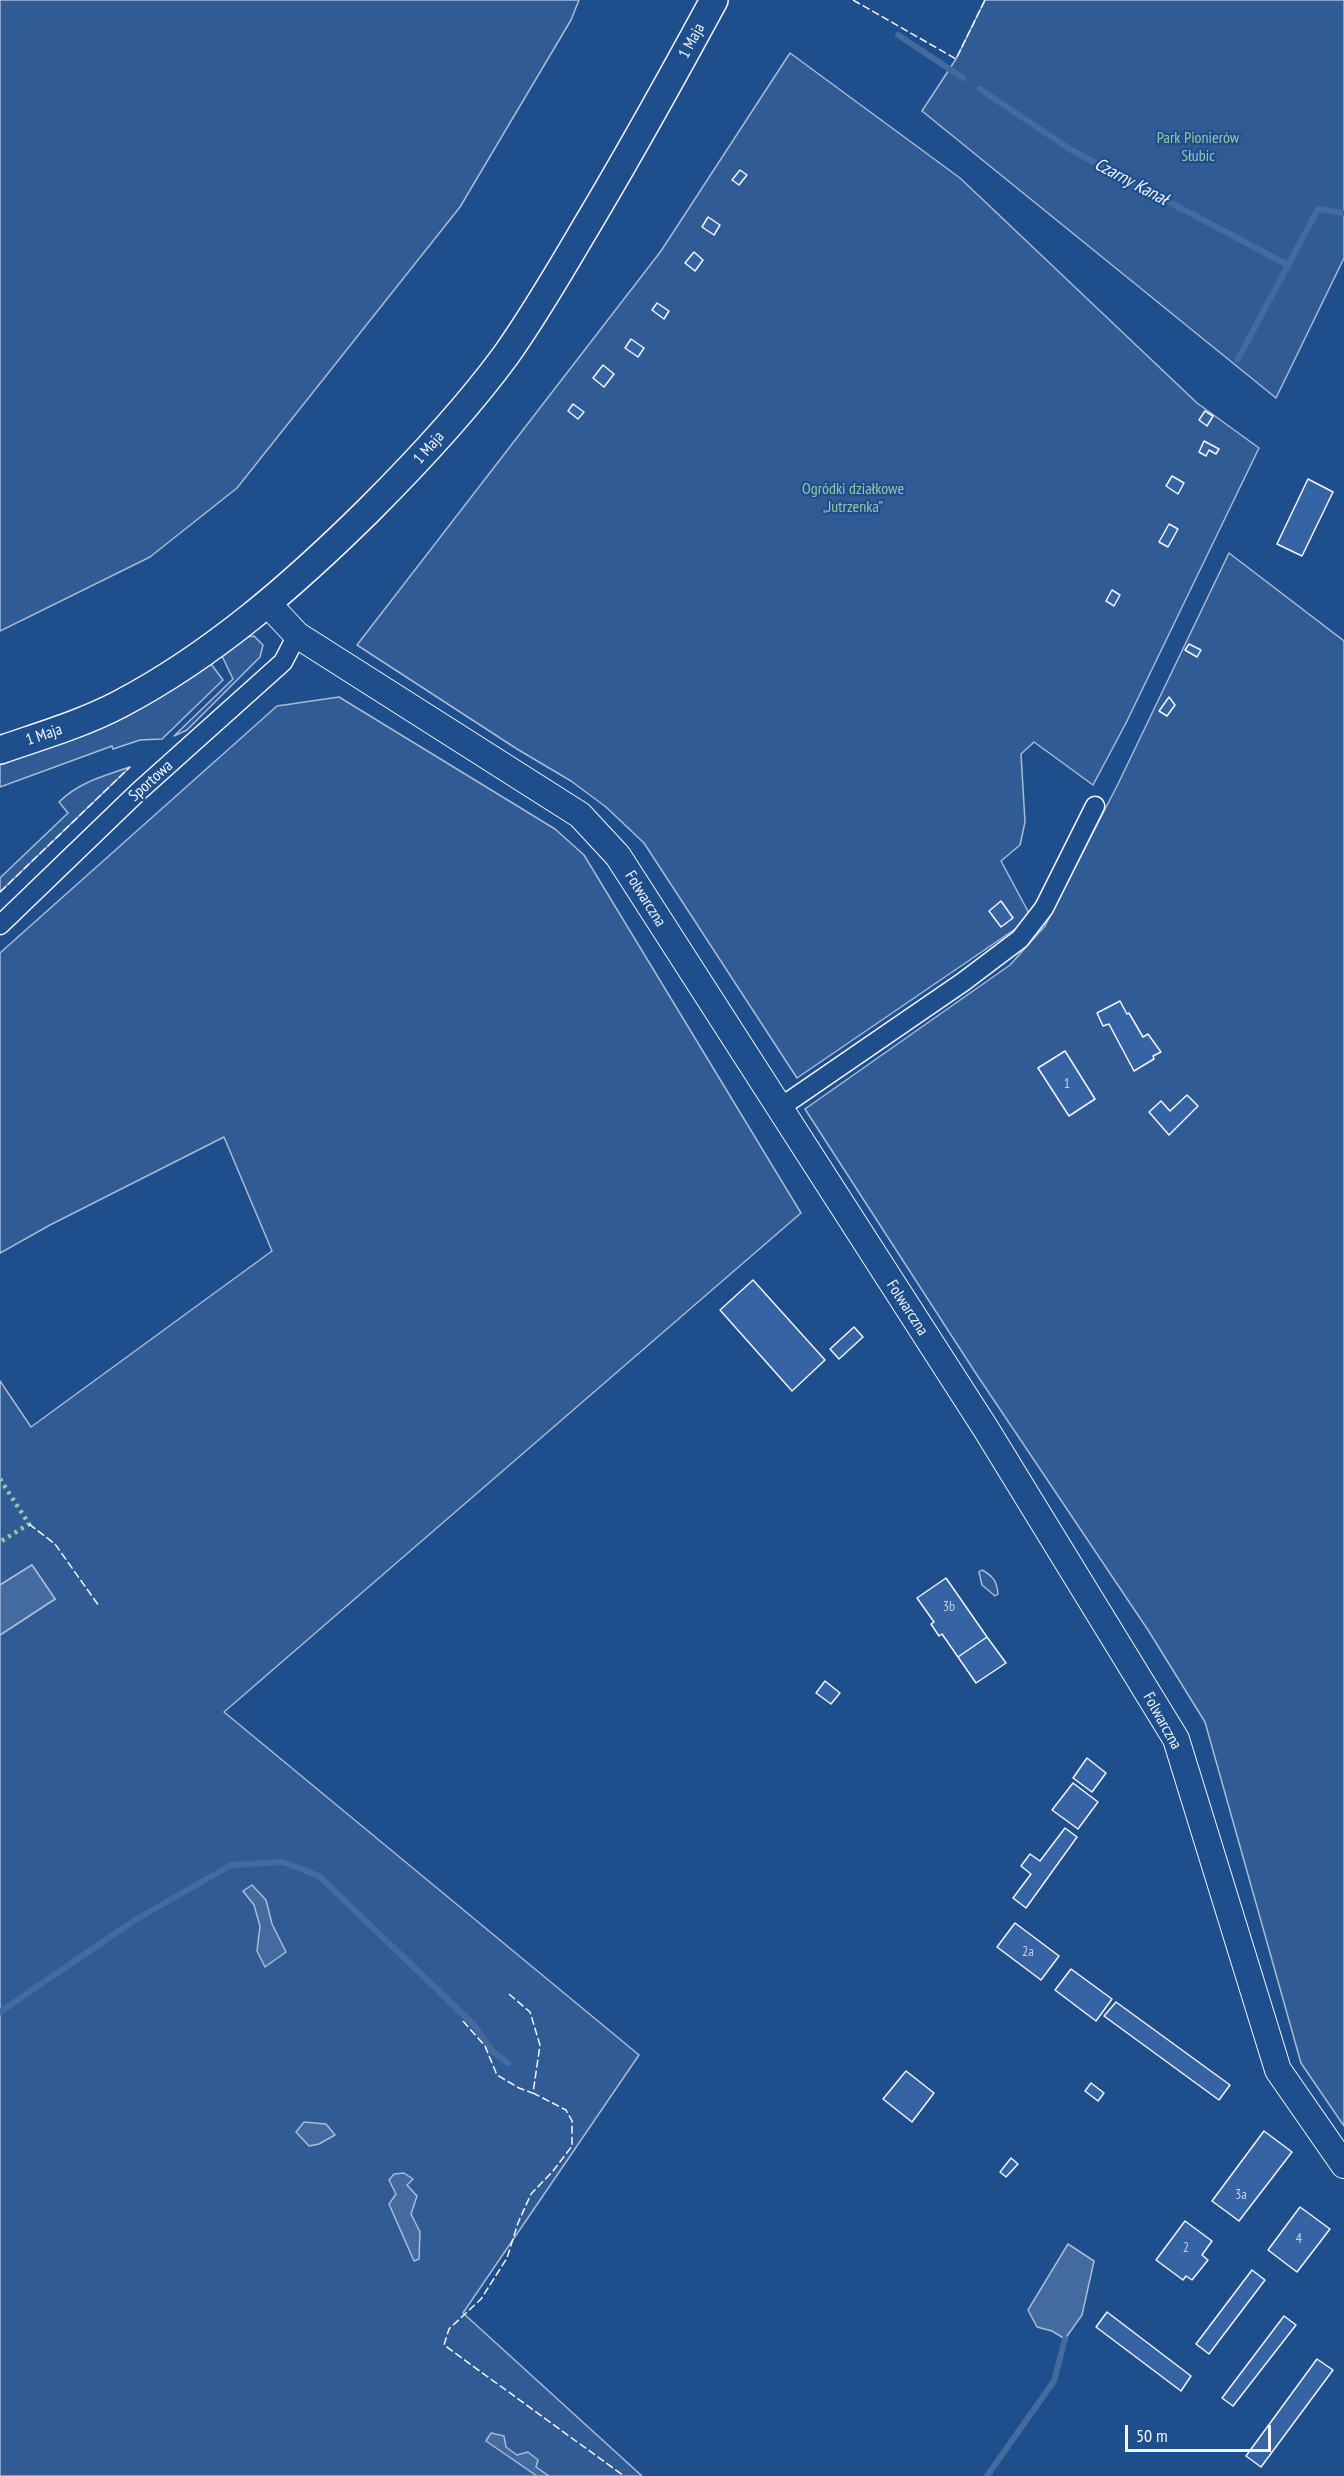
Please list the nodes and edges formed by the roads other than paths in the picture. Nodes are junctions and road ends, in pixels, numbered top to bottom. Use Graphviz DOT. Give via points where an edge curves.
graph roads {
  1 [pos="714,0"];
  2 [pos="268,604"];
  3 [pos="297,635"];
  4 [pos="0,750"];
  5 [pos="1095,806"];
  6 [pos="0,925"];
  7 [pos="778,1109"];
  8 [pos="1344,2165"];
  1 -- 2 [label="main road, 1 Maja" via="555,280 505,357 424,455"];
  2 -- 3 [label="street, Folwarczna"];
  2 -- 4 [label="main road, 1 Maja" via="209,650 119,705"];
  3 -- 6 [label="street, Sportowa" via="283,662 138,792"];
  3 -- 7 [label="street, Folwarczna" via="580,815 618,856"];
  5 -- 7 [label="street" via="1044,908 1020,939"];
  7 -- 8 [label="street, Folwarczna" via="986,1429 1176,1739 1278,2070"];
}
